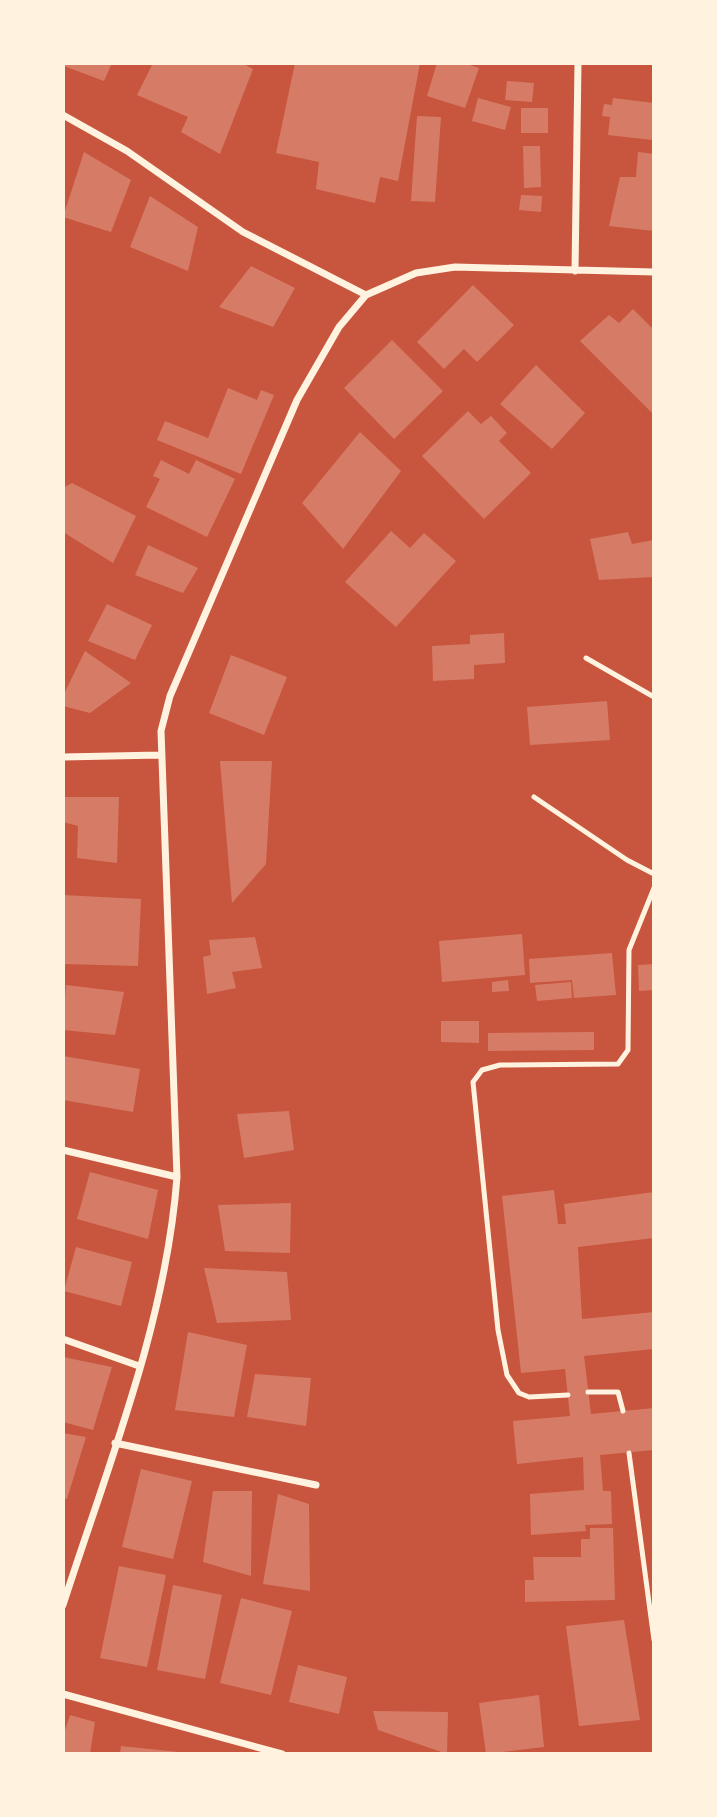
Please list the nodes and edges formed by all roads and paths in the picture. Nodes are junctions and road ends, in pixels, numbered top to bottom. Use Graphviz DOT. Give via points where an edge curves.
graph roads {
  1 [pos="578,63"];
  2 [pos="63,116"];
  3 [pos="575,271"];
  4 [pos="654,272"];
  5 [pos="366,295"];
  6 [pos="586,658"];
  7 [pos="654,697"];
  8 [pos="160,755"];
  9 [pos="63,757"];
  10 [pos="534,797"];
  11 [pos="654,874"];
  12 [pos="654,887"];
  13 [pos="63,1150"];
  14 [pos="177,1177"];
  15 [pos="63,1339"];
  16 [pos="139,1366"];
  17 [pos="588,1392"];
  18 [pos="568,1395"];
  19 [pos="623,1411"];
  20 [pos="115,1443"];
  21 [pos="629,1452"];
  22 [pos="316,1486"];
  23 [pos="63,1605"];
  24 [pos="654,1640"];
  25 [pos="63,1694"];
  26 [pos="282,1754"];
  1 -- 3 [label="street"];
  2 -- 5 [label="street" via="127,151 243,232"];
  3 -- 4 [label="street"];
  3 -- 5 [label="street" via="444,268 396,279"];
  5 -- 8 [label="street" via="339,327 297,400 170,696"];
  6 -- 7 [label="lane"];
  8 -- 9 [label="street"];
  8 -- 14 [label="street"];
  10 -- 11 [label="lane"];
  12 -- 18 [label="lane" via="629,950 628,1050 618,1064 500,1065 482,1070 473,1082 498,1330 507,1374 519,1392 529,1397"];
  13 -- 14 [label="street"];
  14 -- 16 [label="street" via="173,1232"];
  15 -- 16 [label="street"];
  16 -- 20 [label="street"];
  17 -- 19 [label="lane" via="618,1392"];
  20 -- 22 [label="street"];
  20 -- 23 [label="street"];
  21 -- 24 [label="lane"];
  25 -- 26 [label="street"];
}
